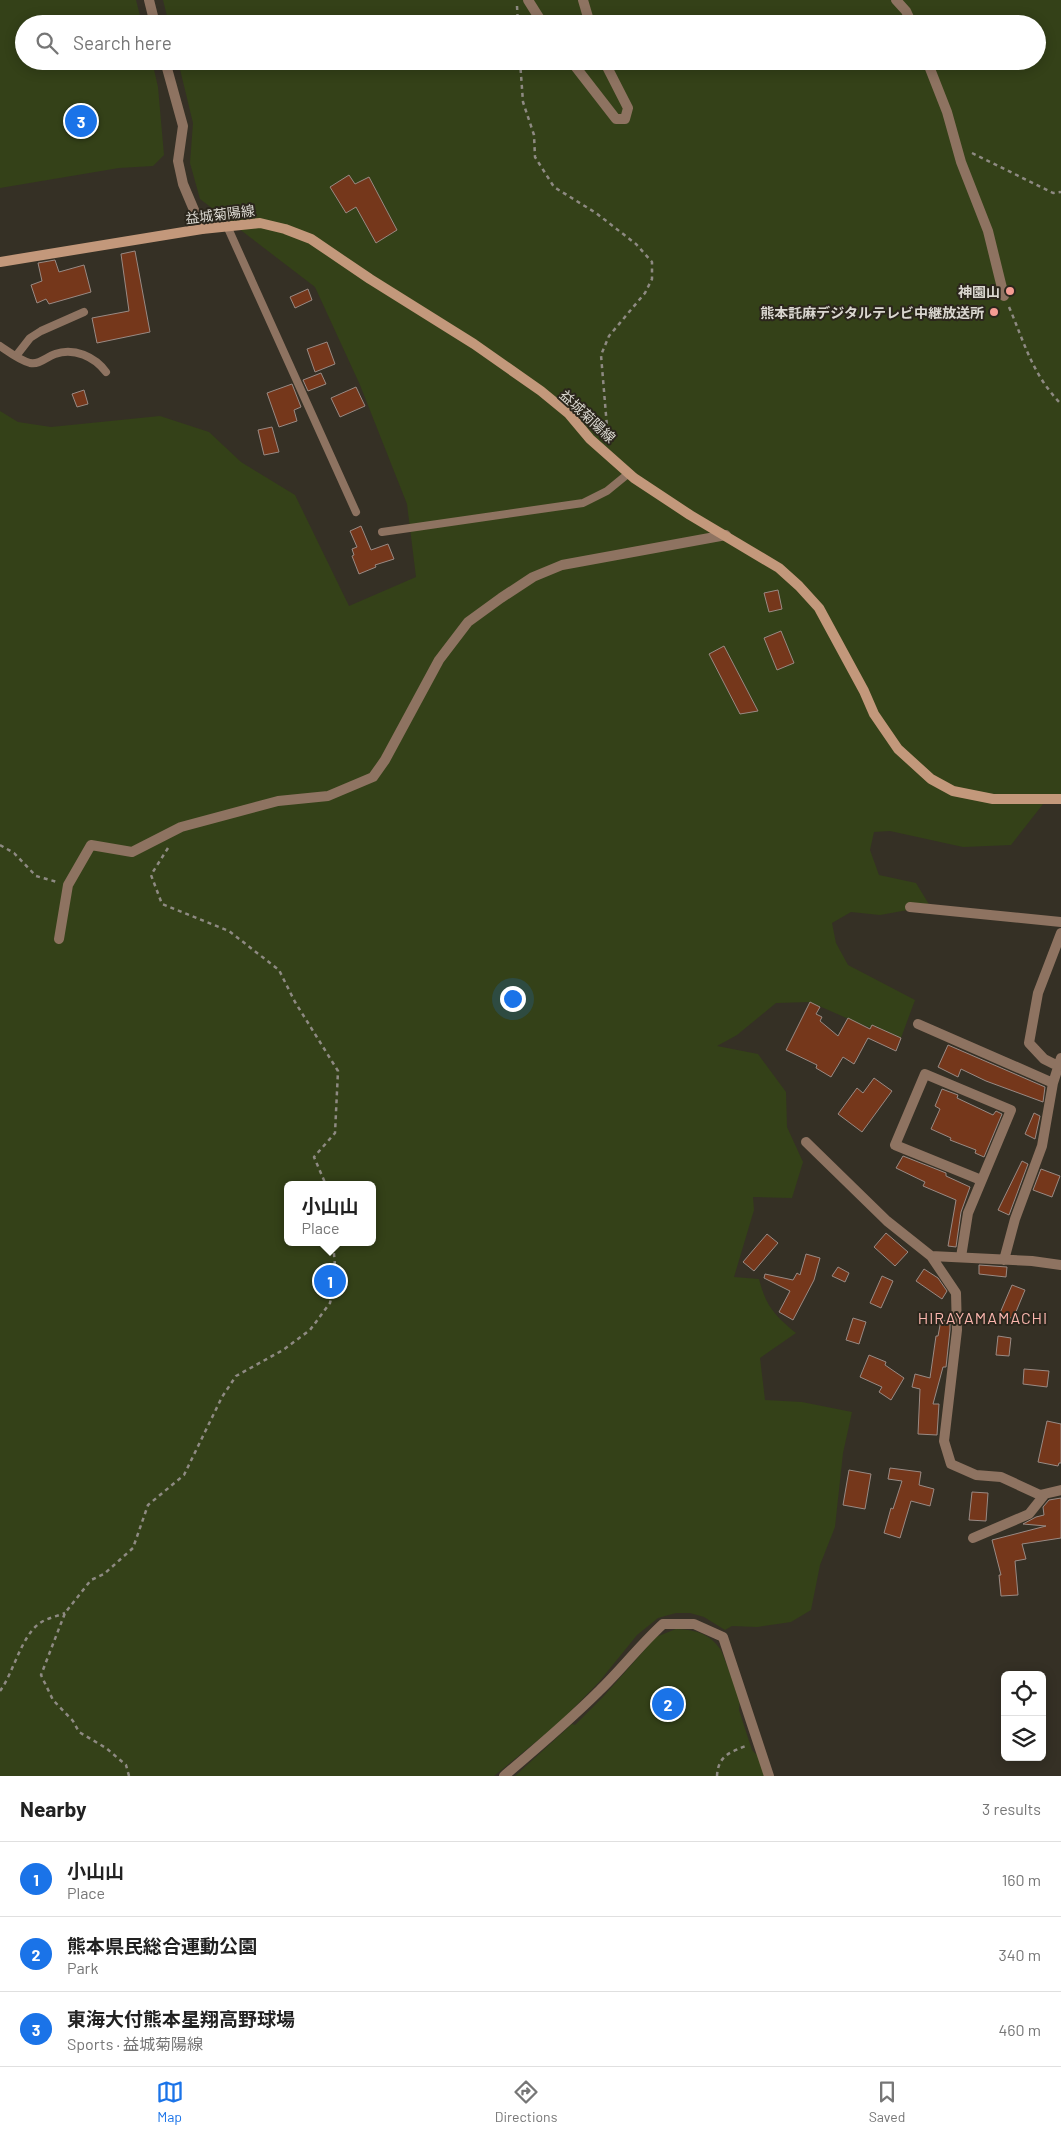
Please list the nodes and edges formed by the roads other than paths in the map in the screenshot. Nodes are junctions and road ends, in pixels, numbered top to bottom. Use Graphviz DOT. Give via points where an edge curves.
graph roads {
  1 [pos="149,0"];
  2 [pos="528,0"];
  3 [pos="583,0"];
  4 [pos="896,0"];
  5 [pos="153,15"];
  6 [pos="537,15"];
  7 [pos="587,15"];
  8 [pos="908,15"];
  9 [pos="168,70"];
  10 [pos="578,70"];
  11 [pos="609,70"];
  12 [pos="931,70"];
  13 [pos="227,226"];
  14 [pos="202,229"];
  15 [pos="0,262"];
  16 [pos="1004,296"];
  17 [pos="84,312"];
  18 [pos="0,346"];
  19 [pos="16,356"];
  20 [pos="106,372"];
  21 [pos="629,473"];
  22 [pos="356,512"];
  23 [pos="382,532"];
  24 [pos="726,535"];
  25 [pos="1061,799"];
  26 [pos="910,907"];
  27 [pos="1061,922"];
  28 [pos="1061,933"];
  29 [pos="60,939"];
  30 [pos="918,1024"];
  31 [pos="1060,1062"];
  32 [pos="1053,1083"];
  33 [pos="806,1142"];
  34 [pos="982,1180"];
  35 [pos="931,1256"];
  36 [pos="961,1257"];
  37 [pos="1004,1260"];
  38 [pos="1061,1265"];
  39 [pos="1061,1490"];
  40 [pos="1046,1494"];
  41 [pos="973,1538"];
  42 [pos="504,1776"];
  43 [pos="769,1776"];
  1 -- 5 [label="street"];
  2 -- 6 [label="street"];
  3 -- 7 [label="street"];
  4 -- 8 [label="street"];
  9 -- 14 [label="street" via="183,126 178,160 183,184"];
  10 -- 11 [label="street" via="616,119 625,119 628,108"];
  12 -- 16 [label="street" via="988,231"];
  13 -- 14 [label="main road, 益城菊陽線"];
  13 -- 21 [label="main road, 益城菊陽線" via="260,223 311,239 512,369 569,414 590,439"];
  13 -- 22 [label="lane"];
  14 -- 15 [label="main road, 益城菊陽線"];
  17 -- 19 [label="lane" via="30,338"];
  18 -- 19 [label="lane"];
  19 -- 20 [label="lane" via="30,363 39,363 56,353 78,353 97,361"];
  21 -- 23 [label="lane" via="607,491 583,503"];
  21 -- 24 [label="main road, 益城菊陽線" via="690,515"];
  24 -- 25 [label="main road, 益城菊陽線" via="779,568 819,608 874,714 898,750 931,780 953,791 993,799"];
  24 -- 29 [label="street" via="562,565 533,577 468,622 439,660 373,777 328,796 278,801 181,828 132,852 91,845 68,885"];
  26 -- 27 [label="street"];
  28 -- 31 [label="street" via="1038,993 1029,1043 1044,1059"];
  30 -- 32 [label="street"];
  31 -- 32 [label="street"];
  32 -- 37 [label="street" via="1042,1146 1015,1219"];
  33 -- 35 [label="street" via="887,1221"];
  34 -- 34 [label="street" via="1011,1110 925,1074 895,1145"];
  34 -- 36 [label="street" via="968,1213"];
  35 -- 36 [label="street"];
  35 -- 40 [label="street" via="956,1293 957,1330 944,1441 951,1464 976,1475 1001,1477 1040,1495"];
  36 -- 37 [label="street"];
  37 -- 38 [label="street"];
  39 -- 40 [label="street"];
  40 -- 41 [label="street" via="1029,1514"];
  42 -- 43 [label="street" via="601,1690 663,1624 694,1624 723,1637"];
}
